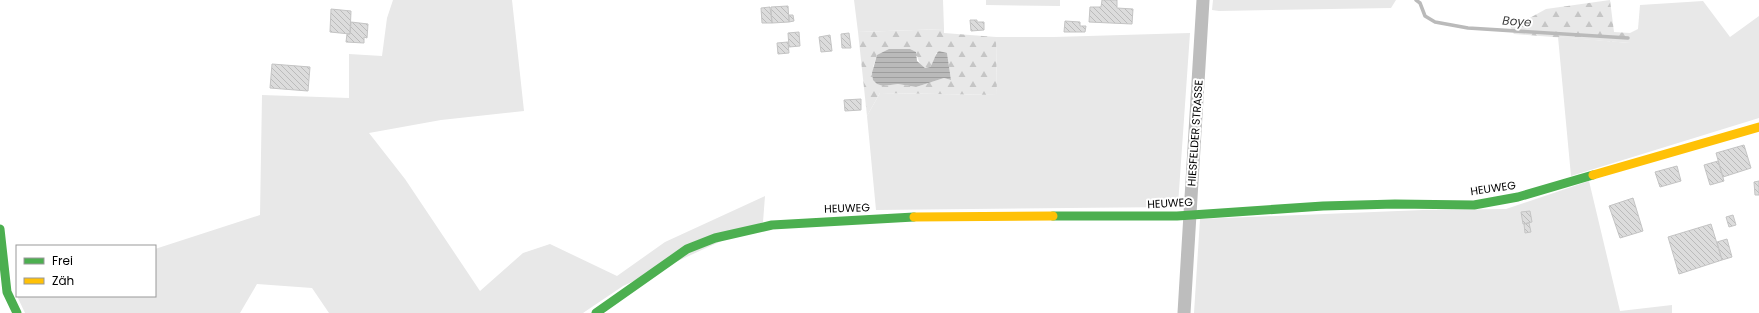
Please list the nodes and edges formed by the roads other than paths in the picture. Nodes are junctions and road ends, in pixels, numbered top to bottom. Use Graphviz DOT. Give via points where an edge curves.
graph roads {
  1 [pos="1203,0"];
  2 [pos="1759,127"];
  3 [pos="1190,214"];
  4 [pos="0,229"];
  5 [pos="17,313"];
  6 [pos="596,313"];
  7 [pos="1184,313"];
  1 -- 3 [label="street, HIESFELDER STRASSE"];
  2 -- 3 [label="street, HEUWEG" via="1518,198 1474,204 1395,204"];
  3 -- 6 [label="street, HEUWEG" via="918,217 772,225 715,238 687,249"];
  3 -- 7 [label="street, HIESFELDER STRASSE"];
  4 -- 5 [label="street" via="7,292"];
}
